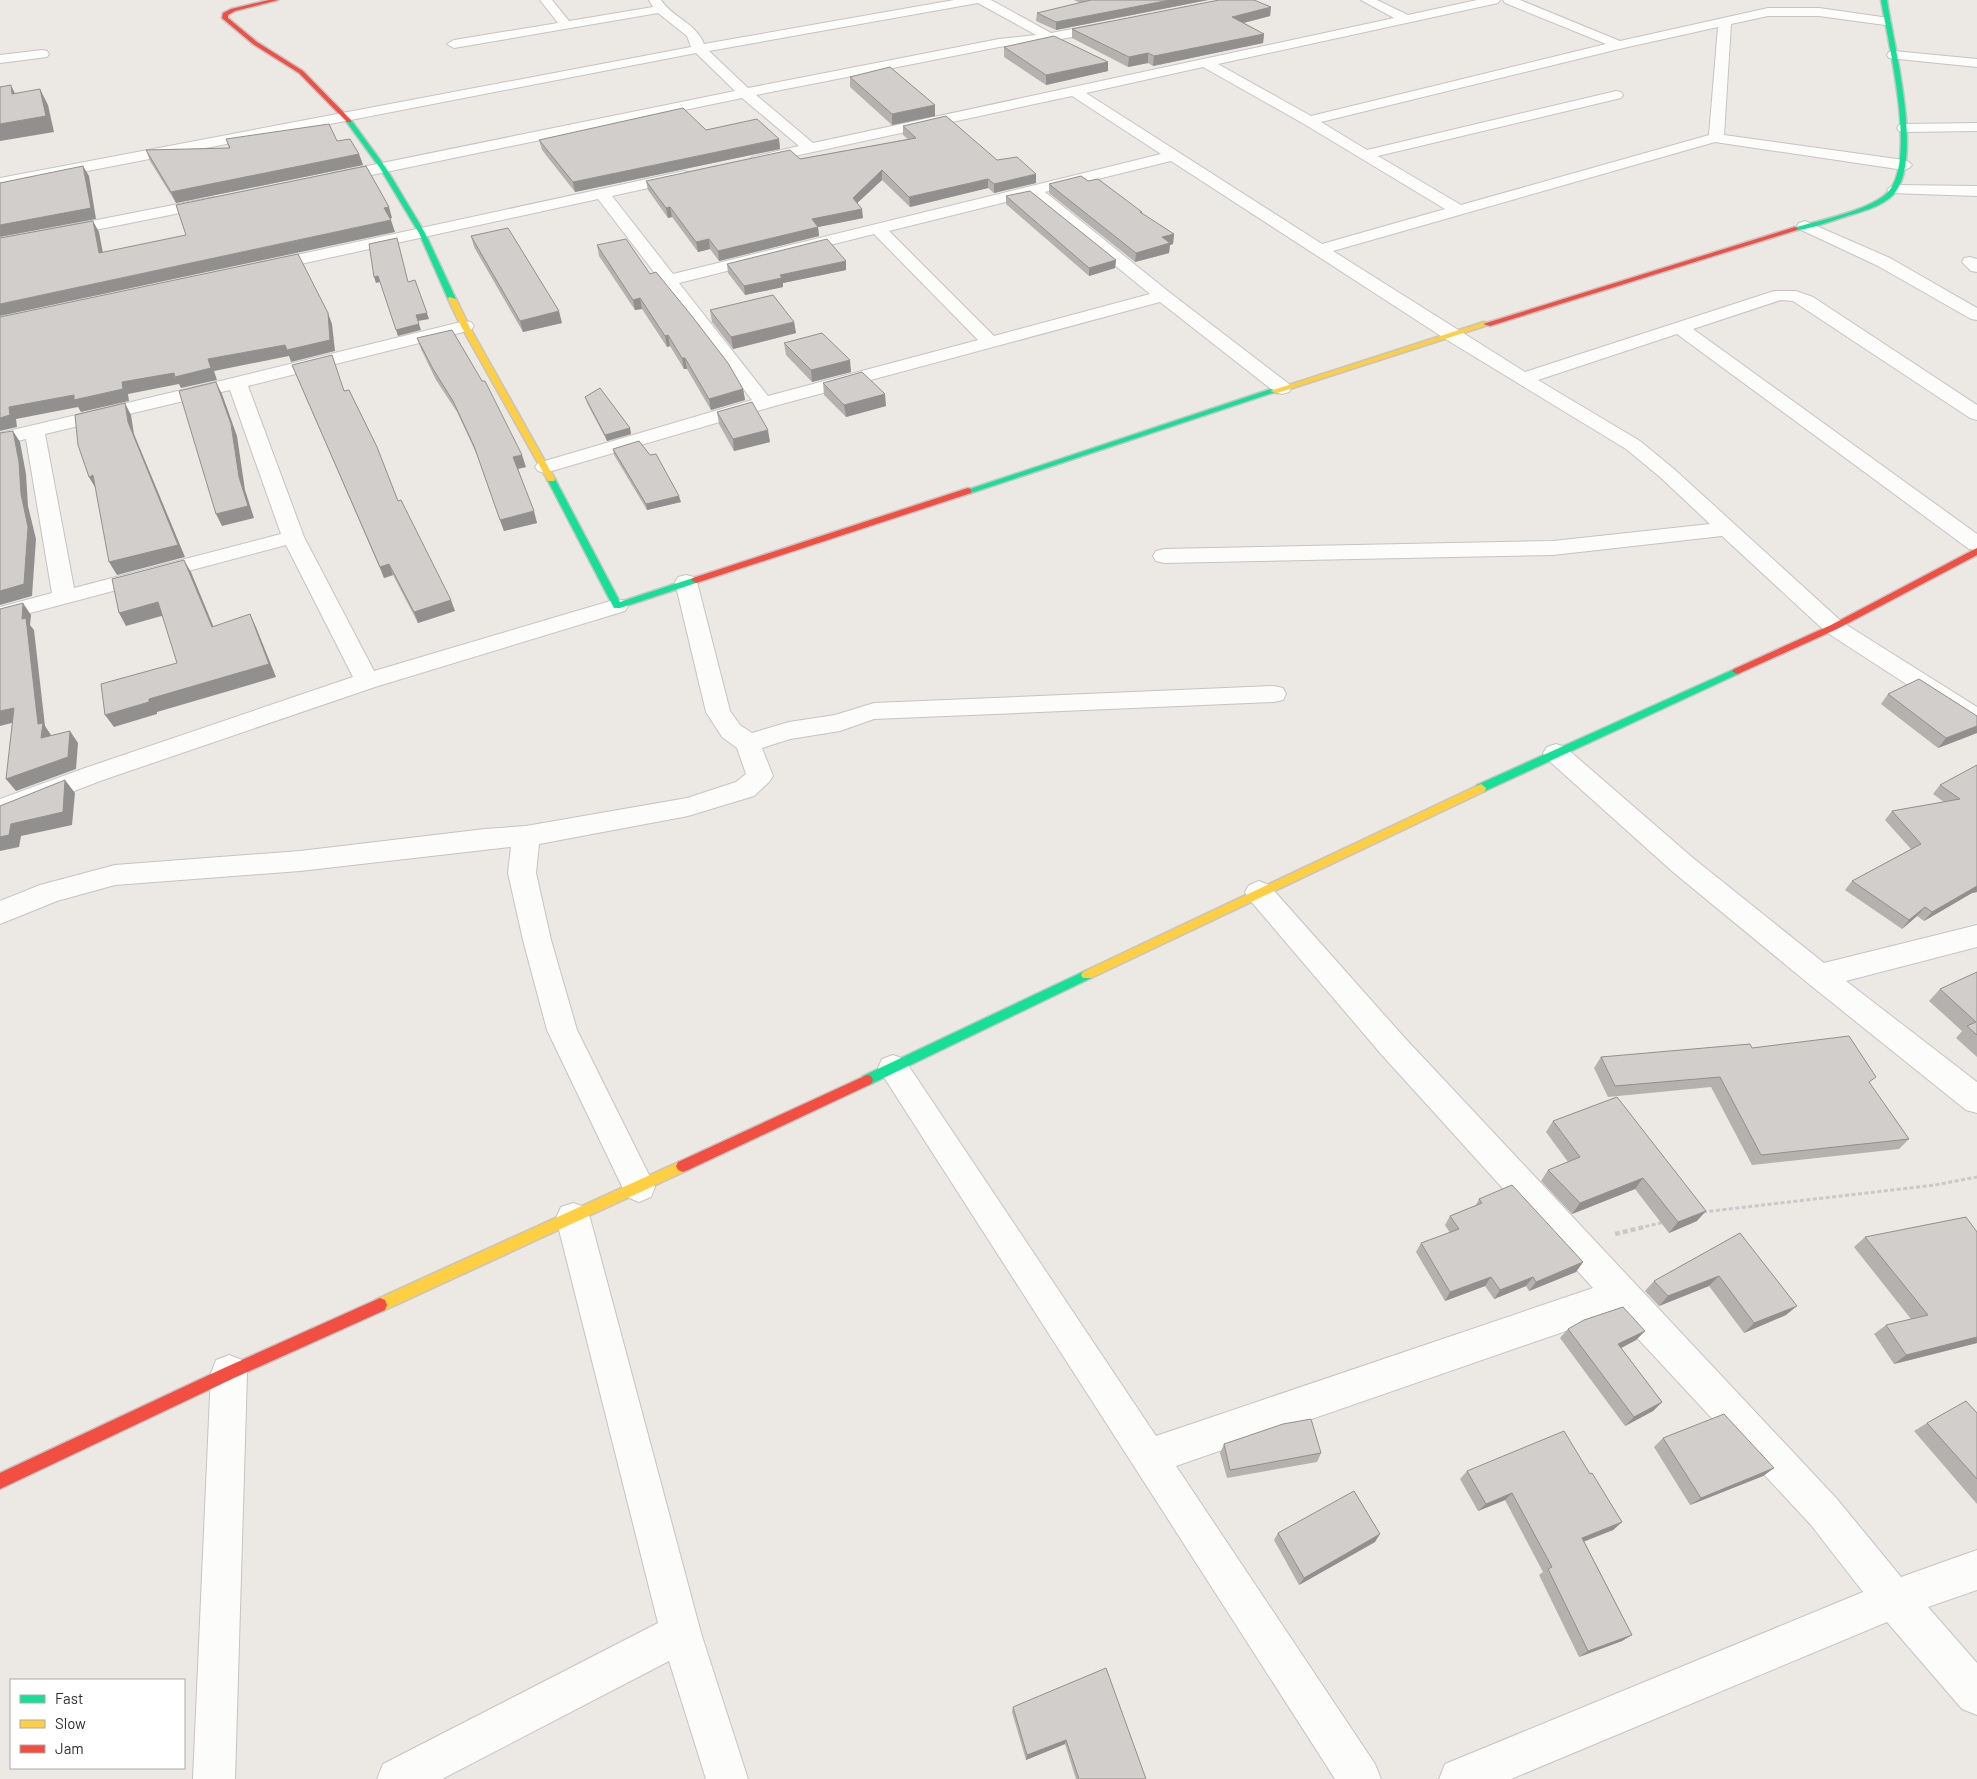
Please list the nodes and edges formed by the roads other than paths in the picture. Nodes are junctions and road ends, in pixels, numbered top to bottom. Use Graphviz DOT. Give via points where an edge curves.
graph roads {
  1 [pos="275,0"];
  2 [pos="546,0"];
  3 [pos="975,0"];
  4 [pos="982,0"];
  5 [pos="1367,0"];
  6 [pos="1494,0"];
  7 [pos="1508,0"];
  8 [pos="1884,0"];
  9 [pos="658,4"];
  10 [pos="1408,20"];
  11 [pos="1885,21"];
  12 [pos="1725,22"];
  13 [pos="1123,24"];
  14 [pos="566,25"];
  15 [pos="1050,37"];
  16 [pos="454,44"];
  17 [pos="1619,45"];
  18 [pos="1074,48"];
  19 [pos="699,49"];
  20 [pos="42,54"];
  21 [pos="1894,55"];
  22 [pos="0,59"];
  23 [pos="1206,63"];
  24 [pos="1977,64"];
  25 [pos="1120,70"];
  26 [pos="1134,78"];
  27 [pos="1074,91"];
  28 [pos="745,93"];
  29 [pos="1616,94"];
  30 [pos="346,117"];
  31 [pos="1309,121"];
  32 [pos="1977,127"];
  33 [pos="1904,128"];
  34 [pos="1715,138"];
  35 [pos="810,148"];
  36 [pos="1364,155"];
  37 [pos="1172,156"];
  38 [pos="744,163"];
  39 [pos="1904,165"];
  40 [pos="383,168"];
  41 [pos="696,174"];
  42 [pos="316,182"];
  43 [pos="0,183"];
  44 [pos="1034,190"];
  45 [pos="1895,190"];
  46 [pos="1977,191"];
  47 [pos="602,194"];
  48 [pos="230,199"];
  49 [pos="1459,211"];
  50 [pos="1805,226"];
  51 [pos="877,228"];
  52 [pos="422,233"];
  53 [pos="0,244"];
  54 [pos="1320,250"];
  55 [pos="249,270"];
  56 [pos="669,280"];
  57 [pos="1163,296"];
  58 [pos="1977,315"];
  59 [pos="465,326"];
  60 [pos="1678,327"];
  61 [pos="1453,336"];
  62 [pos="989,341"];
  63 [pos="1525,378"];
  64 [pos="237,383"];
  65 [pos="1282,388"];
  66 [pos="764,403"];
  67 [pos="1977,414"];
  68 [pos="35,432"];
  69 [pos="0,440"];
  70 [pos="546,466"];
  71 [pos="1726,529"];
  72 [pos="293,537"];
  73 [pos="1977,544"];
  74 [pos="1977,551"];
  75 [pos="1164,556"];
  76 [pos="686,582"];
  77 [pos="64,596"];
  78 [pos="617,606"];
  79 [pos="0,614"];
  80 [pos="1834,628"];
  81 [pos="366,682"];
  82 [pos="1274,694"];
  83 [pos="1977,718"];
  84 [pos="748,743"];
  85 [pos="1556,753"];
  86 [pos="0,809"];
  87 [pos="526,836"];
  88 [pos="1259,892"];
  89 [pos="0,913"];
  90 [pos="1977,936"];
  91 [pos="1819,976"];
  92 [pos="893,1068"];
  93 [pos="1977,1100"];
  94 [pos="638,1187"];
  95 [pos="573,1218"];
  96 [pos="1621,1295"];
  97 [pos="229,1373"];
  98 [pos="1148,1457"];
  99 [pos="0,1481"];
  100 [pos="1977,1570"];
  101 [pos="1894,1599"];
  102 [pos="681,1633"];
  103 [pos="1977,1694"];
  104 [pos="214,1779"];
  105 [pos="398,1779"];
  106 [pos="728,1779"];
  107 [pos="1360,1779"];
  108 [pos="1460,1779"];
  1 -- 30 [label="street" via="233,10 225,14 225,18 255,43 302,72"];
  2 -- 14 [label="street"];
  3 -- 19 [label="street"];
  4 -- 15 [label="street"];
  5 -- 10 [label="street"];
  6 -- 10 [label="street"];
  7 -- 17 [label="street"];
  8 -- 11 [label="street"];
  9 -- 14 [label="street"];
  9 -- 19 [label="street" via="693,34"];
  10 -- 23 [label="street"];
  11 -- 12 [label="street" via="1778,10"];
  11 -- 21 [label="street"];
  12 -- 17 [label="street"];
  12 -- 34 [label="street"];
  13 -- 15 [label="street"];
  14 -- 16 [label="street"];
  15 -- 18 [label="street"];
  15 -- 28 [label="street"];
  17 -- 31 [label="street"];
  19 -- 28 [label="street"];
  19 -- 30 [label="street"];
  20 -- 22 [label="street"];
  21 -- 24 [label="street"];
  21 -- 33 [label="street"];
  23 -- 26 [label="street"];
  23 -- 31 [label="street"];
  25 -- 26 [label="street"];
  26 -- 27 [label="street"];
  27 -- 35 [label="street"];
  27 -- 37 [label="street"];
  28 -- 35 [label="street"];
  28 -- 40 [label="street"];
  29 -- 36 [label="street"];
  30 -- 40 [label="street"];
  30 -- 43 [label="street"];
  31 -- 36 [label="street"];
  32 -- 33 [label="street"];
  33 -- 39 [label="street"];
  34 -- 39 [label="street"];
  34 -- 49 [label="street"];
  35 -- 38 [label="street"];
  36 -- 49 [label="street"];
  37 -- 44 [label="street"];
  37 -- 54 [label="street"];
  39 -- 45 [label="street" via="1902,179"];
  40 -- 42 [label="street"];
  40 -- 52 [label="street"];
  41 -- 47 [label="street"];
  44 -- 51 [label="street"];
  44 -- 57 [label="street"];
  45 -- 46 [label="street"];
  45 -- 50 [label="street" via="1882,200"];
  47 -- 52 [label="street"];
  47 -- 56 [label="street"];
  48 -- 53 [label="street"];
  49 -- 54 [label="street"];
  50 -- 58 [label="street" via="1884,262"];
  50 -- 61 [label="street"];
  51 -- 56 [label="street"];
  51 -- 62 [label="street"];
  52 -- 55 [label="street"];
  52 -- 59 [label="street"];
  54 -- 61 [label="street"];
  56 -- 66 [label="street"];
  57 -- 62 [label="street"];
  57 -- 65 [label="street"];
  59 -- 64 [label="street"];
  59 -- 70 [label="street"];
  60 -- 63 [label="street"];
  60 -- 67 [label="street" via="1780,295 1796,296"];
  60 -- 73 [label="street"];
  61 -- 63 [label="street"];
  61 -- 65 [label="street"];
  62 -- 66 [label="street"];
  63 -- 71 [label="street" via="1633,445"];
  64 -- 68 [label="street"];
  64 -- 72 [label="street"];
  65 -- 76 [label="street"];
  66 -- 70 [label="street"];
  68 -- 69 [label="street"];
  68 -- 77 [label="street"];
  70 -- 78 [label="street"];
  71 -- 75 [label="street" via="1553,548"];
  71 -- 80 [label="street"];
  72 -- 77 [label="street"];
  72 -- 81 [label="street"];
  74 -- 80 [label="street"];
  76 -- 78 [label="street"];
  76 -- 84 [label="street" via="718,712 731,731"];
  77 -- 79 [label="street"];
  78 -- 81 [label="street"];
  80 -- 83 [label="street"];
  80 -- 85 [label="street"];
  81 -- 86 [label="street"];
  82 -- 84 [label="street" via="874,711 840,723 789,731"];
  84 -- 87 [label="street" via="760,776 746,789 688,807"];
  85 -- 88 [label="street"];
  85 -- 91 [label="street" via="1683,865"];
  87 -- 89 [label="street" via="300,861 115,875 50,892"];
  87 -- 94 [label="street" via="522,873 562,1030"];
  88 -- 92 [label="street"];
  88 -- 96 [label="street" via="1392,1045"];
  90 -- 91 [label="street"];
  91 -- 93 [label="street"];
  92 -- 94 [label="street"];
  92 -- 98 [label="street"];
  94 -- 95 [label="street"];
  95 -- 97 [label="street"];
  95 -- 102 [label="street"];
  96 -- 98 [label="street"];
  96 -- 101 [label="street" via="1824,1512"];
  97 -- 99 [label="street"];
  97 -- 104 [label="street"];
  98 -- 107 [label="street"];
  100 -- 101 [label="street"];
  101 -- 103 [label="street"];
  101 -- 108 [label="street"];
  102 -- 105 [label="street"];
  102 -- 106 [label="street"];
}
